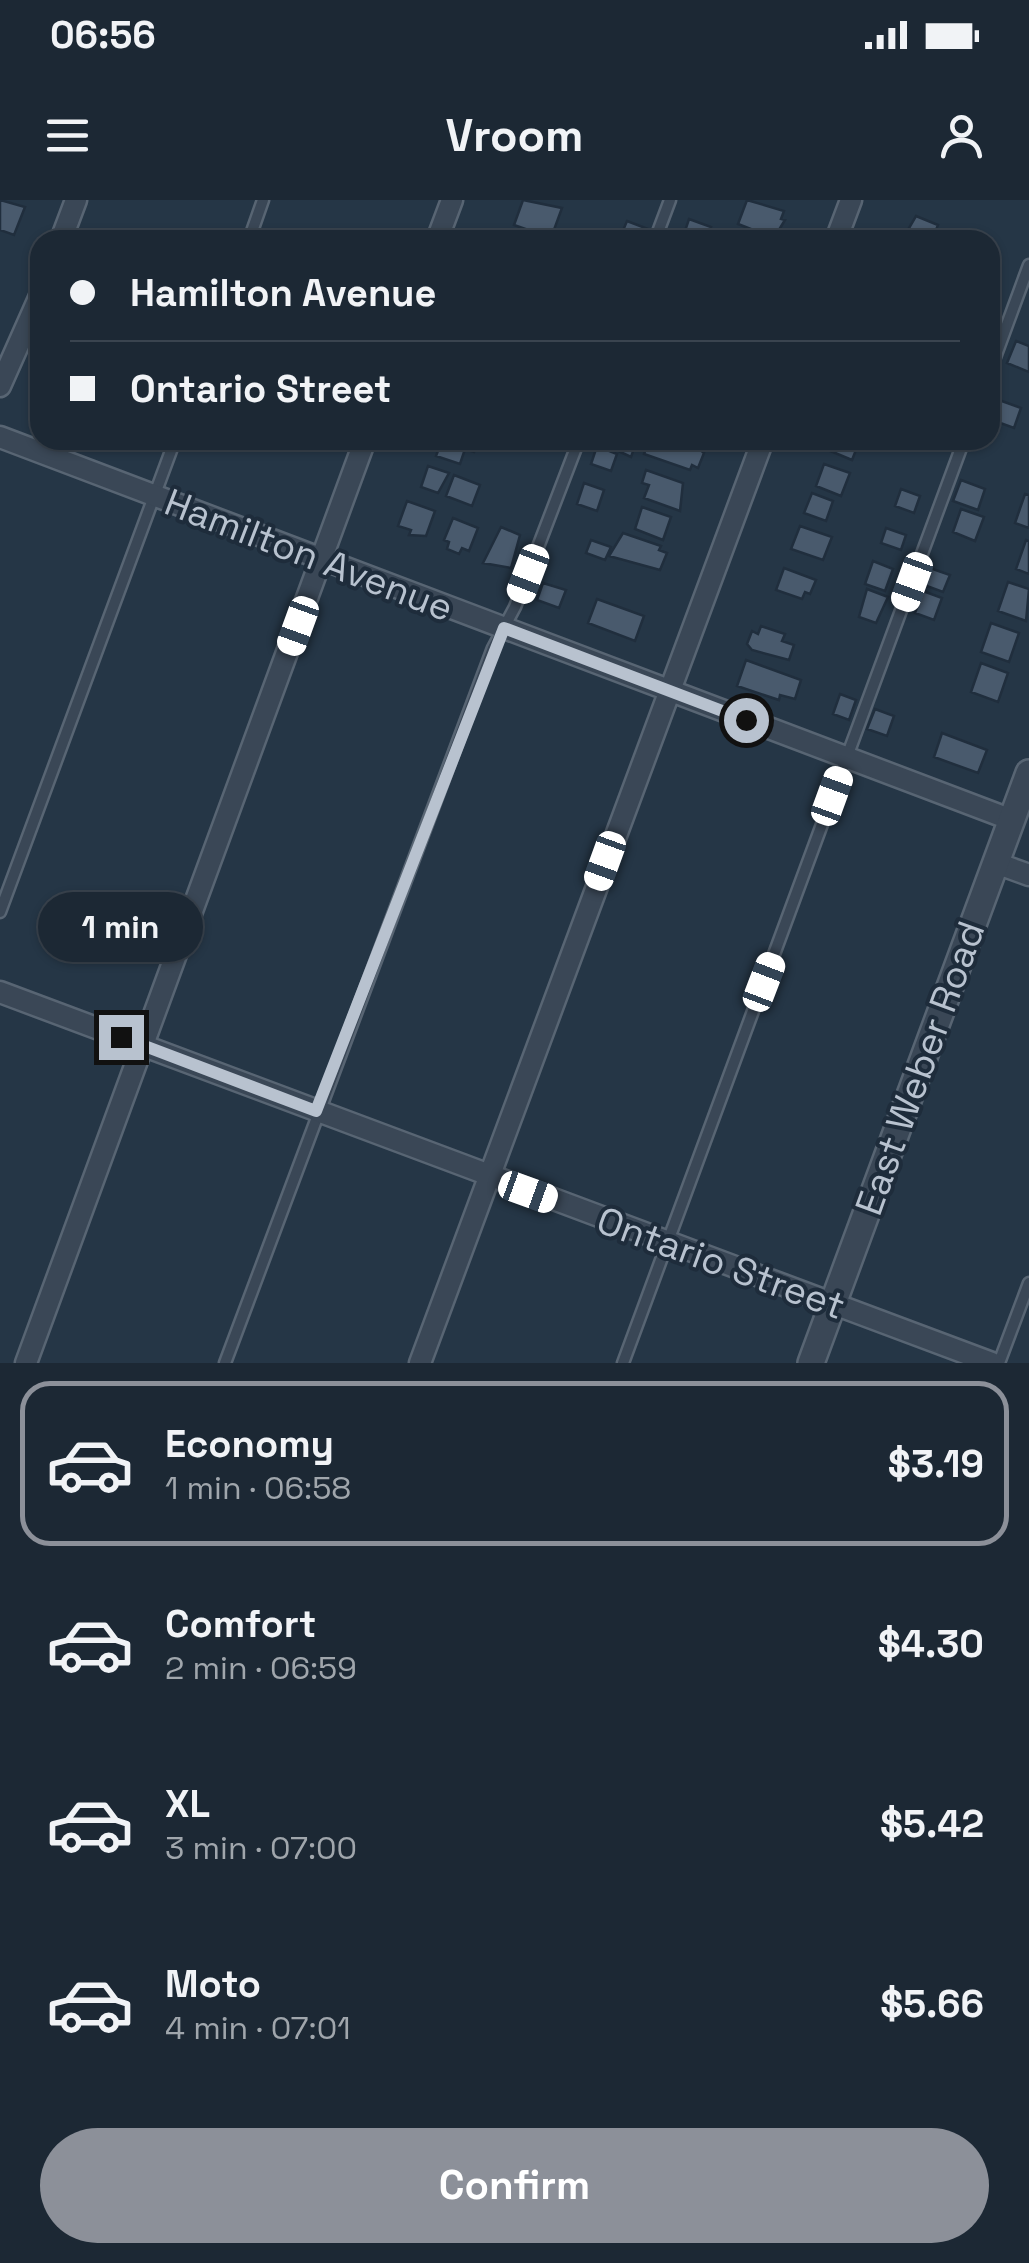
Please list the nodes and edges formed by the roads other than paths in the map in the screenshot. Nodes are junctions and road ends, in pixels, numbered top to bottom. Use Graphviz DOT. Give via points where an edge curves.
graph roads {
  1 [pos="76,200"];
  2 [pos="263,200"];
  3 [pos="452,200"];
  4 [pos="670,200"];
  5 [pos="851,200"];
  6 [pos="65,230"];
  7 [pos="252,230"];
  8 [pos="442,230"];
  9 [pos="659,230"];
  10 [pos="840,230"];
  11 [pos="1029,265"];
  12 [pos="30,318"];
  13 [pos="1000,343"];
  14 [pos="0,386"];
  15 [pos="0,437"];
  16 [pos="30,448"];
  17 [pos="34,450"];
  18 [pos="170,450"];
  19 [pos="361,450"];
  20 [pos="575,450"];
  21 [pos="758,450"];
  22 [pos="960,450"];
  23 [pos="154,496"];
  24 [pos="322,560"];
  25 [pos="504,628"];
  26 [pos="668,690"];
  27 [pos="846,759"];
  28 [pos="1029,773"];
  29 [pos="1012,820"];
  30 [pos="996,864"];
  31 [pos="1029,876"];
  32 [pos="0,912"];
  33 [pos="0,992"];
  34 [pos="142,1046"];
  35 [pos="316,1111"];
  36 [pos="489,1177"];
  37 [pos="667,1242"];
  38 [pos="1029,1282"];
  39 [pos="832,1304"];
  40 [pos="26,1363"];
  41 [pos="225,1363"];
  42 [pos="420,1363"];
  43 [pos="622,1363"];
  44 [pos="810,1363"];
  45 [pos="996,1363"];
  1 -- 6 [label="street"];
  2 -- 7 [label="lane"];
  3 -- 8 [label="street"];
  4 -- 9 [label="lane"];
  5 -- 10 [label="street"];
  11 -- 13 [label="lane"];
  12 -- 14 [label="street"];
  15 -- 16 [label="street, Hamilton Avenue"];
  17 -- 23 [label="street, Hamilton Avenue"];
  18 -- 23 [label="lane"];
  19 -- 24 [label="street"];
  20 -- 25 [label="lane"];
  21 -- 26 [label="street"];
  22 -- 27 [label="lane"];
  23 -- 24 [label="street, Hamilton Avenue"];
  23 -- 32 [label="lane"];
  24 -- 25 [label="street, Hamilton Avenue"];
  24 -- 34 [label="street"];
  25 -- 26 [label="street, Hamilton Avenue"];
  25 -- 35 [label="lane"];
  26 -- 27 [label="street, Hamilton Avenue"];
  26 -- 36 [label="street"];
  27 -- 29 [label="street, Hamilton Avenue"];
  27 -- 37 [label="lane"];
  28 -- 29 [label="street, East Weber Road"];
  29 -- 30 [label="street, East Weber Road"];
  30 -- 31 [label="street"];
  30 -- 39 [label="street, East Weber Road"];
  33 -- 34 [label="street, Ontario Street"];
  34 -- 35 [label="street, Ontario Street"];
  34 -- 40 [label="street"];
  35 -- 36 [label="street, Ontario Street"];
  35 -- 41 [label="lane"];
  36 -- 37 [label="street, Ontario Street"];
  36 -- 42 [label="street"];
  37 -- 39 [label="street, Ontario Street"];
  37 -- 43 [label="lane"];
  38 -- 45 [label="lane"];
  39 -- 44 [label="street, East Weber Road"];
  39 -- 45 [label="street, Ontario Street"];
}
